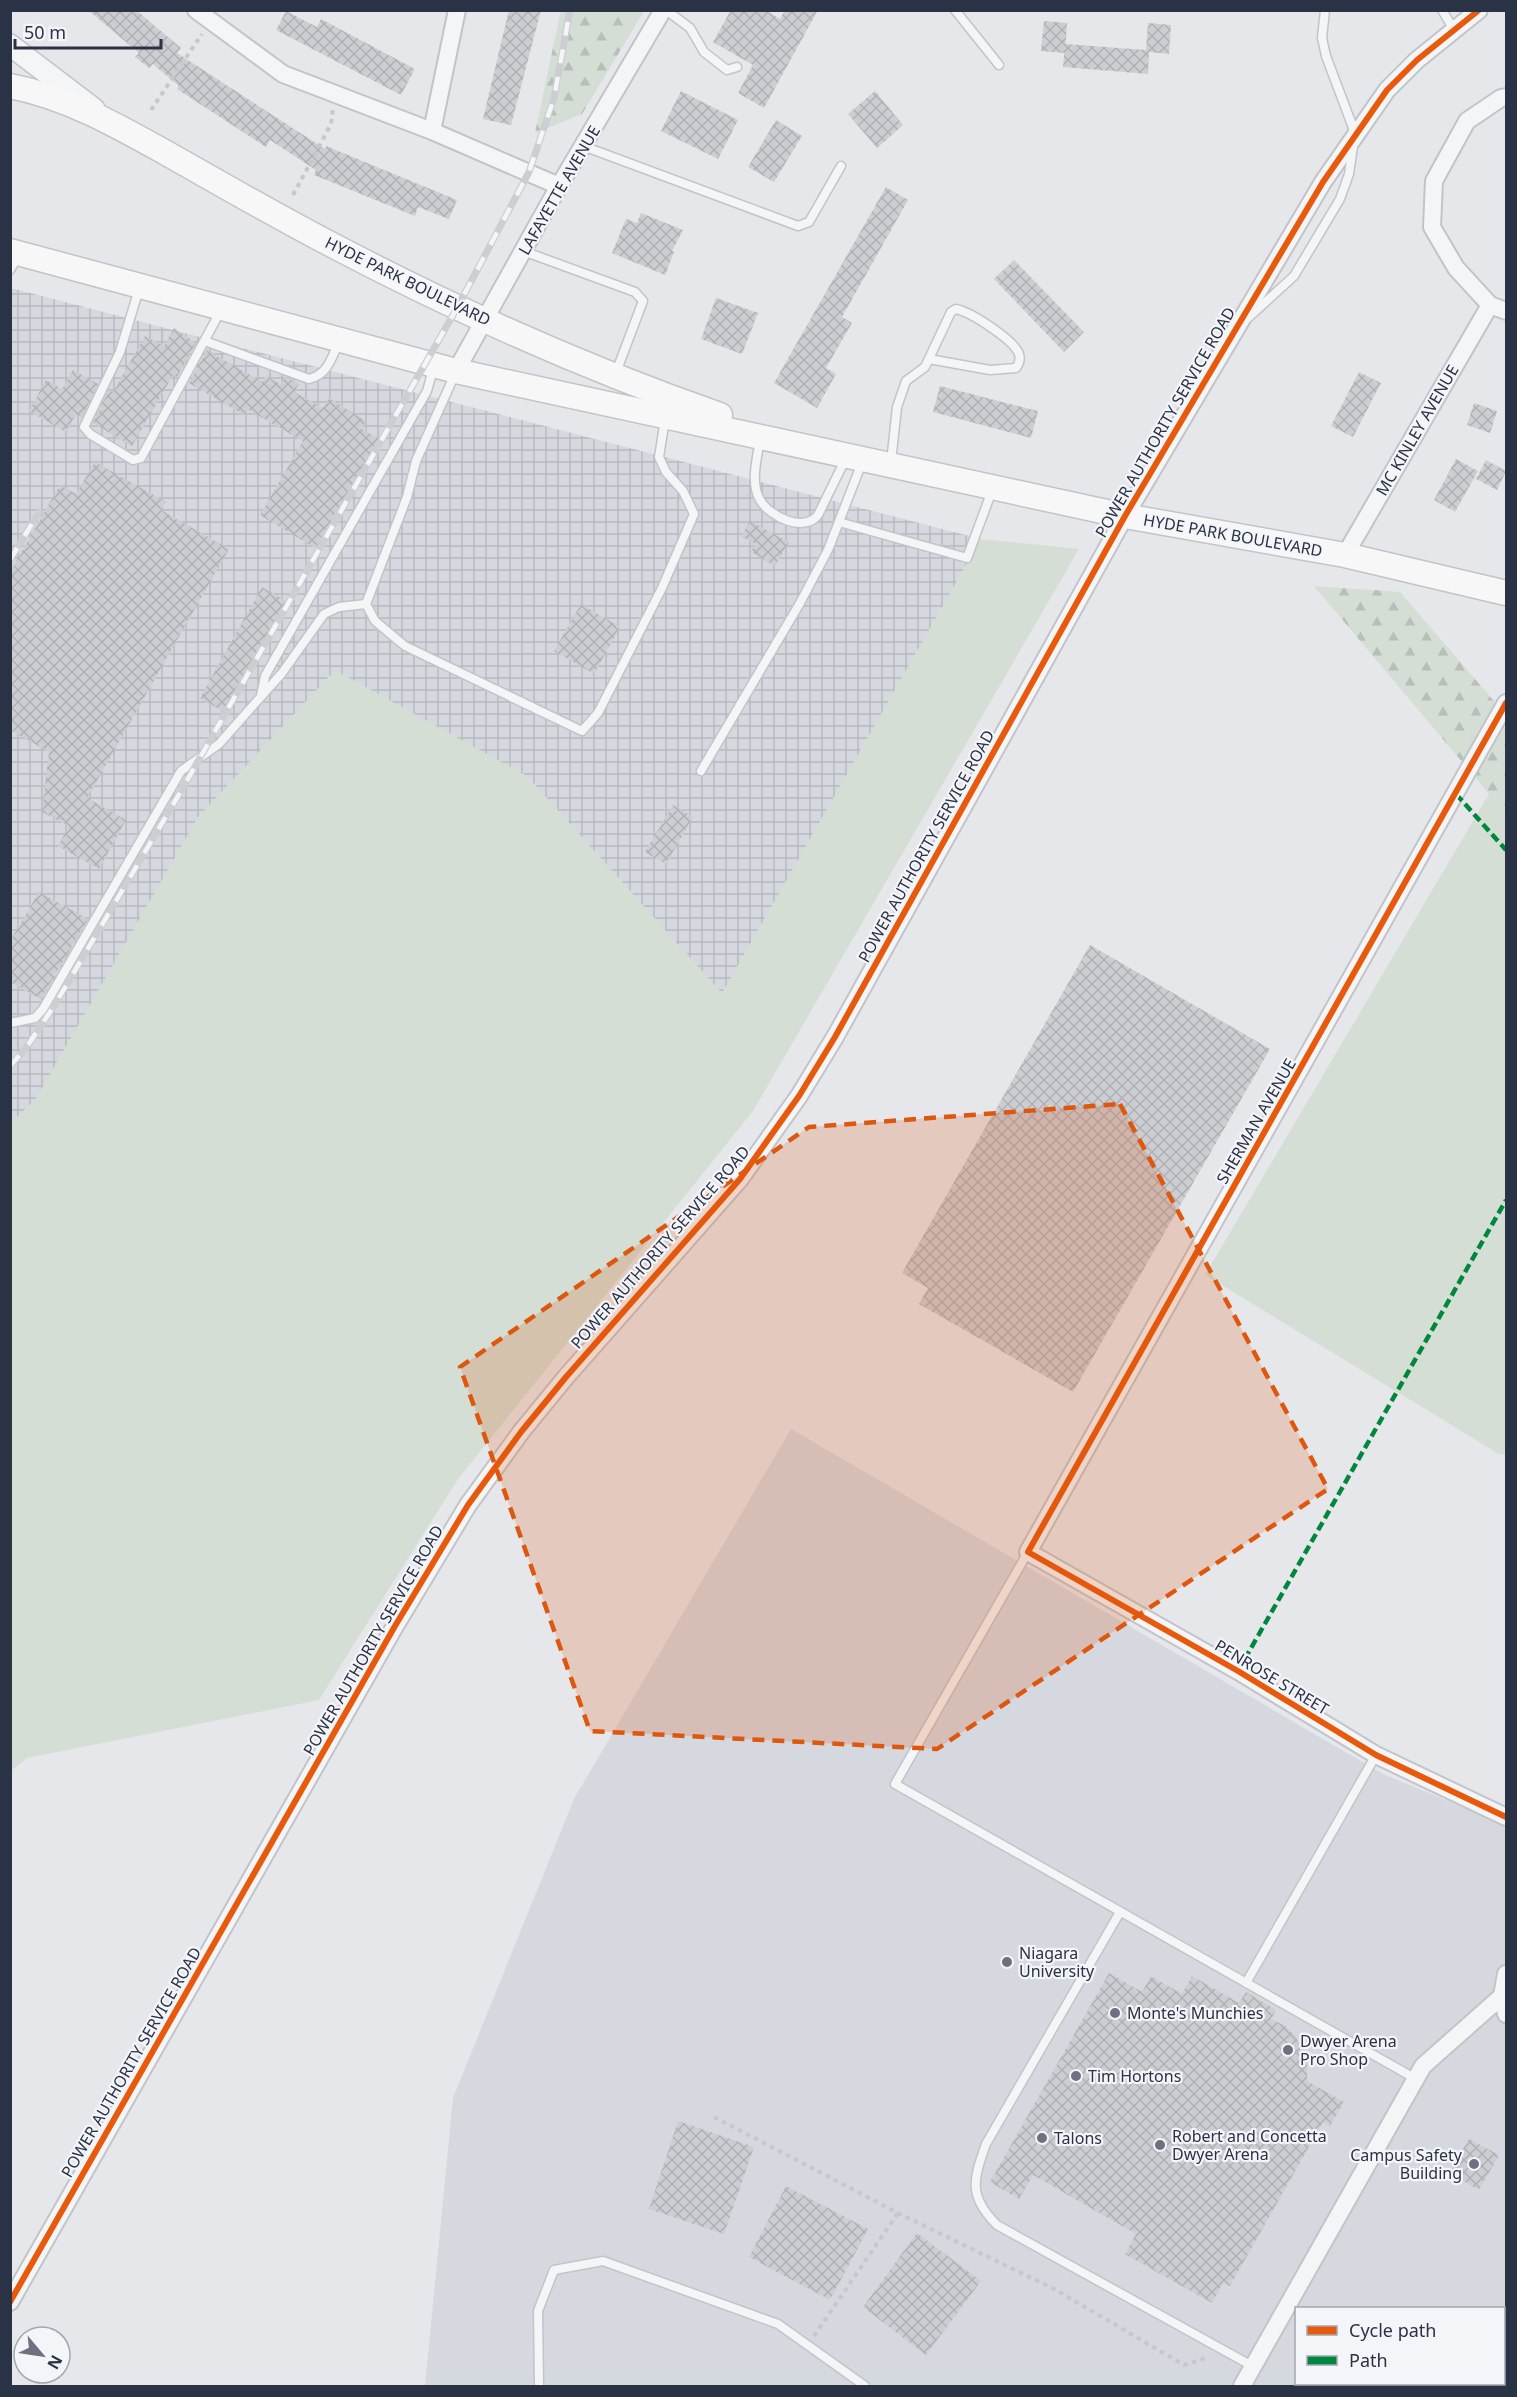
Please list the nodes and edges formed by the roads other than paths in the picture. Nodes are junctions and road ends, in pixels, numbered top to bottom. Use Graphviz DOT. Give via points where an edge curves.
graph roads {
  1 [pos="196,10"];
  2 [pos="457,10"];
  3 [pos="664,10"];
  4 [pos="955,10"];
  5 [pos="1325,10"];
  6 [pos="1442,10"];
  7 [pos="1479,10"];
  8 [pos="1454,30"];
  9 [pos="10,45"];
  10 [pos="999,65"];
  11 [pos="737,67"];
  12 [pos="10,87"];
  13 [pos="1506,97"];
  14 [pos="114,124"];
  15 [pos="432,131"];
  16 [pos="1355,133"];
  17 [pos="583,146"];
  18 [pos="841,166"];
  19 [pos="560,186"];
  20 [pos="524,251"];
  21 [pos="13,254"];
  22 [pos="140,286"];
  23 [pos="1490,305"];
  24 [pos="222,308"];
  25 [pos="1506,311"];
  26 [pos="486,320"];
  27 [pos="1235,329"];
  28 [pos="340,340"];
  29 [pos="205,341"];
  30 [pos="929,359"];
  31 [pos="445,368"];
  32 [pos="615,376"];
  33 [pos="665,416"];
  34 [pos="760,437"];
  35 [pos="818,450"];
  36 [pos="855,458"];
  37 [pos="891,465"];
  38 [pos="993,488"];
  39 [pos="1125,516"];
  40 [pos="839,522"];
  41 [pos="1345,555"];
  42 [pos="1506,593"];
  43 [pos="366,604"];
  44 [pos="261,696"];
  45 [pos="1506,703"];
  46 [pos="701,771"];
  47 [pos="10,1023"];
  48 [pos="1028,1552"];
  49 [pos="1376,1755"];
  50 [pos="1506,1816"];
  51 [pos="1120,1912"];
  52 [pos="1506,1974"];
  53 [pos="1246,1983"];
  54 [pos="1502,1996"];
  55 [pos="1506,2014"];
  56 [pos="1416,2079"];
  57 [pos="10,2302"];
  58 [pos="1254,2367"];
  59 [pos="539,2386"];
  60 [pos="865,2386"];
  61 [pos="1242,2386"];
  1 -- 15 [label="street" via="283,74"];
  2 -- 15 [label="street"];
  3 -- 11 [label="lane" via="690,28 704,51 727,70"];
  3 -- 17 [label="street, LAFAYETTE AVENUE"];
  4 -- 10 [label="lane"];
  5 -- 16 [label="lane" via="1322,38 1326,56"];
  6 -- 8 [label="lane"];
  7 -- 8 [label="street, POWER AUTHORITY SERVICE ROAD"];
  8 -- 16 [label="street, POWER AUTHORITY SERVICE ROAD" via="1394,83"];
  9 -- 14 [label="street"];
  12 -- 14 [label="main road, HYDE PARK BOULEVARD" via="42,94"];
  13 -- 23 [label="street" via="1467,121 1434,181 1432,227 1456,268"];
  14 -- 26 [label="main road, HYDE PARK BOULEVARD" via="333,246"];
  15 -- 19 [label="street"];
  16 -- 27 [label="street, POWER AUTHORITY SERVICE ROAD"];
  16 -- 27 [label="lane" via="1343,194 1294,276"];
  17 -- 18 [label="lane" via="798,226 809,222"];
  17 -- 19 [label="street, LAFAYETTE AVENUE"];
  19 -- 20 [label="street, LAFAYETTE AVENUE"];
  20 -- 26 [label="street, LAFAYETTE AVENUE"];
  20 -- 32 [label="lane" via="635,292 643,301"];
  21 -- 22 [label="main road, HYDE PARK BOULEVARD"];
  22 -- 24 [label="main road, HYDE PARK BOULEVARD"];
  22 -- 29 [label="lane" via="120,352 84,427 90,434 133,460 141,458"];
  23 -- 25 [label="street"];
  23 -- 41 [label="street, MC KINLEY AVENUE"];
  24 -- 28 [label="main road, HYDE PARK BOULEVARD"];
  24 -- 29 [label="lane"];
  26 -- 31 [label="street, LAFAYETTE AVENUE"];
  26 -- 32 [label="main road, HYDE PARK BOULEVARD"];
  27 -- 39 [label="street, POWER AUTHORITY SERVICE ROAD"];
  28 -- 29 [label="lane" via="327,369 309,379"];
  28 -- 31 [label="main road, HYDE PARK BOULEVARD"];
  30 -- 30 [label="lane" via="956,309 973,315 1012,346 1020,361 1016,368 999,370"];
  30 -- 37 [label="lane" via="925,367 906,381 897,407"];
  31 -- 33 [label="main road, HYDE PARK BOULEVARD"];
  31 -- 43 [label="lane" via="407,497"];
  31 -- 44 [label="lane" via="427,391 265,676"];
  32 -- 35 [label="main road, HYDE PARK BOULEVARD"];
  33 -- 34 [label="main road, HYDE PARK BOULEVARD"];
  33 -- 43 [label="lane" via="659,457 694,514 598,713 582,731 405,646 375,621"];
  34 -- 35 [label="main road, HYDE PARK BOULEVARD"];
  34 -- 36 [label="lane" via="754,472 759,499 767,508 805,525 813,522"];
  35 -- 36 [label="main road, HYDE PARK BOULEVARD"];
  36 -- 37 [label="main road, HYDE PARK BOULEVARD"];
  36 -- 40 [label="lane"];
  37 -- 38 [label="main road, HYDE PARK BOULEVARD"];
  38 -- 39 [label="main road, HYDE PARK BOULEVARD"];
  38 -- 40 [label="lane" via="967,558"];
  39 -- 41 [label="main road, HYDE PARK BOULEVARD"];
  39 -- 57 [label="street, POWER AUTHORITY SERVICE ROAD" via="799,1096 720,1204 521,1432 468,1504"];
  40 -- 46 [label="lane" via="800,603"];
  41 -- 42 [label="main road, HYDE PARK BOULEVARD"];
  43 -- 44 [label="lane" via="339,607 324,614"];
  44 -- 47 [label="lane" via="219,744 181,771 43,1009 35,1018"];
  45 -- 48 [label="street, SHERMAN AVENUE"];
  48 -- 49 [label="street, PENROSE STREET" via="1238,1671"];
  48 -- 51 [label="lane" via="895,1784"];
  49 -- 50 [label="street, PENROSE STREET"];
  49 -- 53 [label="lane"];
  51 -- 53 [label="lane"];
  51 -- 58 [label="lane" via="986,2144 976,2172 980,2208 997,2225"];
  52 -- 54 [label="street"];
  53 -- 56 [label="lane"];
  54 -- 55 [label="street"];
  54 -- 56 [label="street" via="1423,2066"];
  56 -- 58 [label="street"];
  58 -- 61 [label="street"];
  59 -- 60 [label="lane" via="538,2311 554,2270 603,2261 778,2324"];
}
